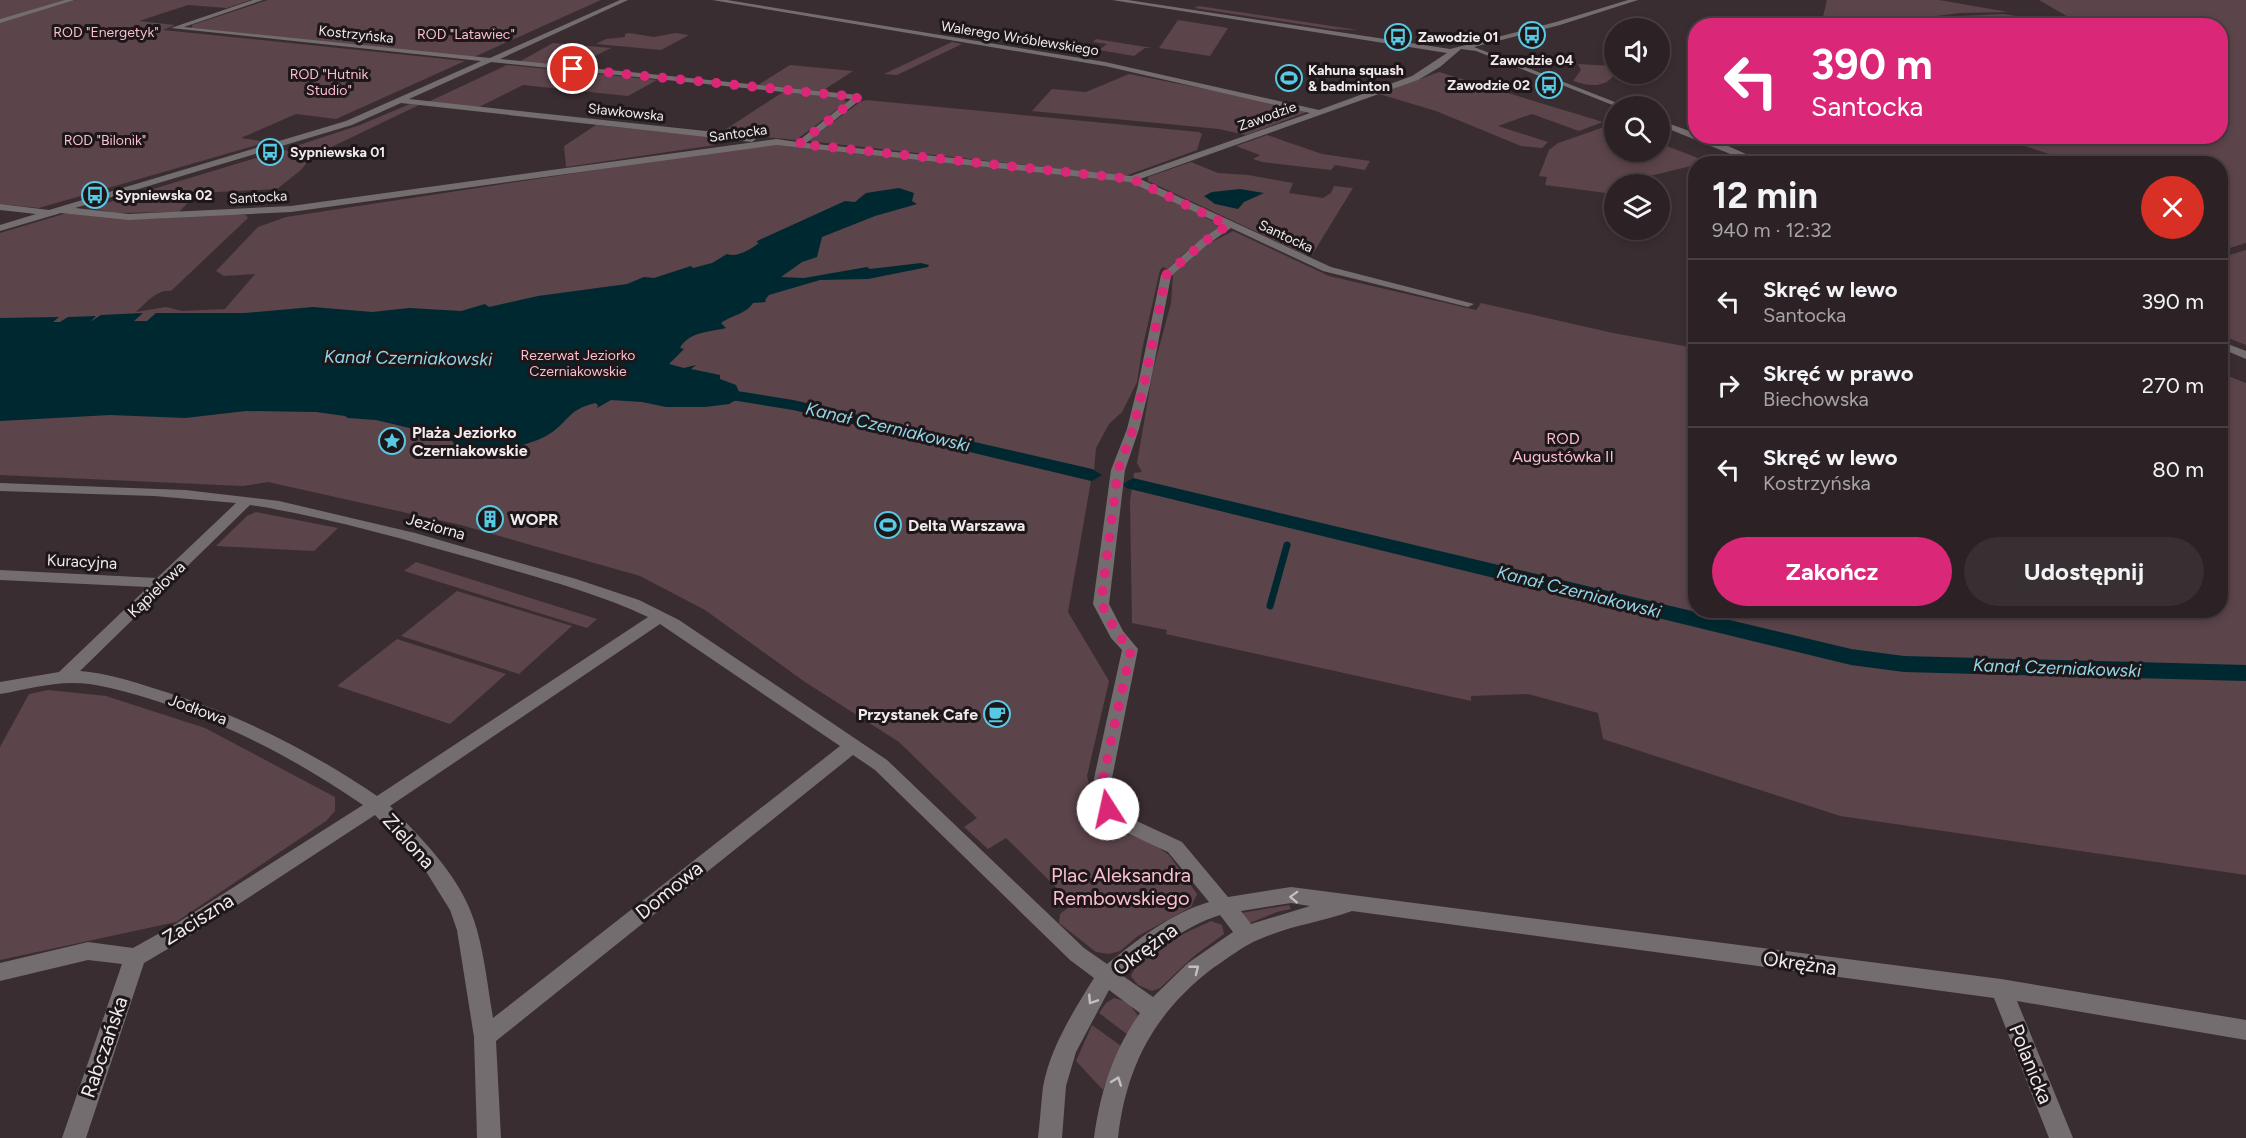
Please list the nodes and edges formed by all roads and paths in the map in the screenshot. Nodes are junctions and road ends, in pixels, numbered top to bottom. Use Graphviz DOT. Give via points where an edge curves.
graph roads {
  1 [pos="72,0"];
  2 [pos="260,0"];
  3 [pos="625,0"];
  4 [pos="715,0"];
  5 [pos="1115,0"];
  6 [pos="1635,0"];
  7 [pos="0,21"];
  8 [pos="1492,41"];
  9 [pos="1466,47"];
  10 [pos="1452,50"];
  11 [pos="1480,52"];
  12 [pos="1460,55"];
  13 [pos="1443,60"];
  14 [pos="490,61"];
  15 [pos="1604,99"];
  16 [pos="402,101"];
  17 [pos="1318,112"];
  18 [pos="1670,126"];
  19 [pos="1688,133"];
  20 [pos="730,137"];
  21 [pos="776,142"];
  22 [pos="799,144"];
  23 [pos="1715,144"];
  24 [pos="724,149"];
  25 [pos="1745,156"];
  26 [pos="1132,179"];
  27 [pos="0,207"];
  28 [pos="62,210"];
  29 [pos="51,213"];
  30 [pos="1228,225"];
  31 [pos="0,228"];
  32 [pos="1468,304"];
  33 [pos="2228,347"];
  34 [pos="2246,355"];
  35 [pos="0,488"];
  36 [pos="247,500"];
  37 [pos="0,575"];
  38 [pos="161,583"];
  39 [pos="660,615"];
  40 [pos="64,677"];
  41 [pos="0,688"];
  42 [pos="853,745"];
  43 [pos="377,805"];
  44 [pos="1352,903"];
  45 [pos="1222,906"];
  46 [pos="1248,935"];
  47 [pos="135,957"];
  48 [pos="0,972"];
  49 [pos="1106,977"];
  50 [pos="2001,990"];
  51 [pos="1154,1011"];
  52 [pos="2246,1030"];
  53 [pos="485,1036"];
  54 [pos="74,1138"];
  55 [pos="489,1138"];
  56 [pos="1050,1138"];
  57 [pos="1106,1138"];
  58 [pos="2061,1138"];
  1 -- 7 [label="street"];
  2 -- 14 [label="street, Kostrzyńska" via="174,28"];
  3 -- 14 [label="street"];
  4 -- 17 [label="street, Walerego Wróblewskiego" via="1105,64"];
  5 -- 10 [label="street"];
  6 -- 8 [label="street"];
  8 -- 9 [label="street"];
  8 -- 11 [label="street"];
  9 -- 10 [label="street"];
  9 -- 11 [label="street"];
  10 -- 12 [label="street"];
  10 -- 13 [label="street, Zawodzie"];
  11 -- 12 [label="street"];
  11 -- 15 [label="street"];
  12 -- 13 [label="street, Zawodzie"];
  13 -- 17 [label="street, Zawodzie" via="1415,78"];
  14 -- 16 [label="street"];
  14 -- 22 [label="street, Kostrzyńska" via="858,97"];
  16 -- 20 [label="street, Sławkowska"];
  16 -- 28 [label="street" via="320,134"];
  17 -- 26 [label="street, Zawodzie"];
  18 -- 19 [label="street"];
  20 -- 21 [label="street, Sławkowska"];
  20 -- 24 [label="street"];
  21 -- 22 [label="street, Santocka"];
  21 -- 24 [label="street, Santocka"];
  22 -- 26 [label="street, Santocka"];
  23 -- 25 [label="street"];
  24 -- 28 [label="street, Santocka" via="291,208 144,216"];
  26 -- 30 [label="street, Santocka"];
  27 -- 29 [label="street"];
  28 -- 29 [label="street"];
  29 -- 31 [label="street"];
  30 -- 32 [label="street, Santocka" via="1347,276"];
  30 -- 45 [label="street" via="1166,275 1144,385 1118,470 1100,590 1106,616 1131,649 1102,783 1108,809 1121,822 1175,847"];
  33 -- 34 [label="street"];
  35 -- 36 [label="street, Jeziorna"];
  36 -- 38 [label="street, Kąpielowa"];
  36 -- 39 [label="street, Jeziorna" via="348,520 471,554 598,591"];
  37 -- 38 [label="street, Kuracyjna"];
  38 -- 40 [label="street, Kąpielowa"];
  39 -- 42 [label="street, Jeziorna"];
  39 -- 43 [label="street, Zielona"];
  40 -- 41 [label="street, Jodłowa"];
  40 -- 43 [label="street, Jodłowa" via="116,683 227,718 302,756"];
  42 -- 49 [label="street" via="898,779 1077,954"];
  42 -- 53 [label="street, Domowa"];
  43 -- 47 [label="street, Zaciszna"];
  43 -- 53 [label="street, Zielona" via="429,859 459,907 467,930"];
  44 -- 45 [label="street, Okrężna, one-way" via="1291,895"];
  44 -- 46 [label="street, Okrężna"];
  44 -- 50 [label="street, Okrężna"];
  45 -- 46 [label="street"];
  45 -- 49 [label="street, Okrężna" via="1191,916"];
  51 -- 46 [label="street, Okrężna, one-way" via="1177,984"];
  47 -- 48 [label="street" via="88,951"];
  47 -- 54 [label="street, Rabczańska"];
  49 -- 51 [label="street"];
  49 -- 56 [label="street, Okrężna, one-way" via="1065,1051 1055,1086"];
  50 -- 52 [label="street, Okrężna"];
  50 -- 58 [label="street, Polanicka"];
  57 -- 51 [label="street, Okrężna, one-way" via="1108,1107 1125,1058"];
  53 -- 55 [label="street, Zielona"];
}
